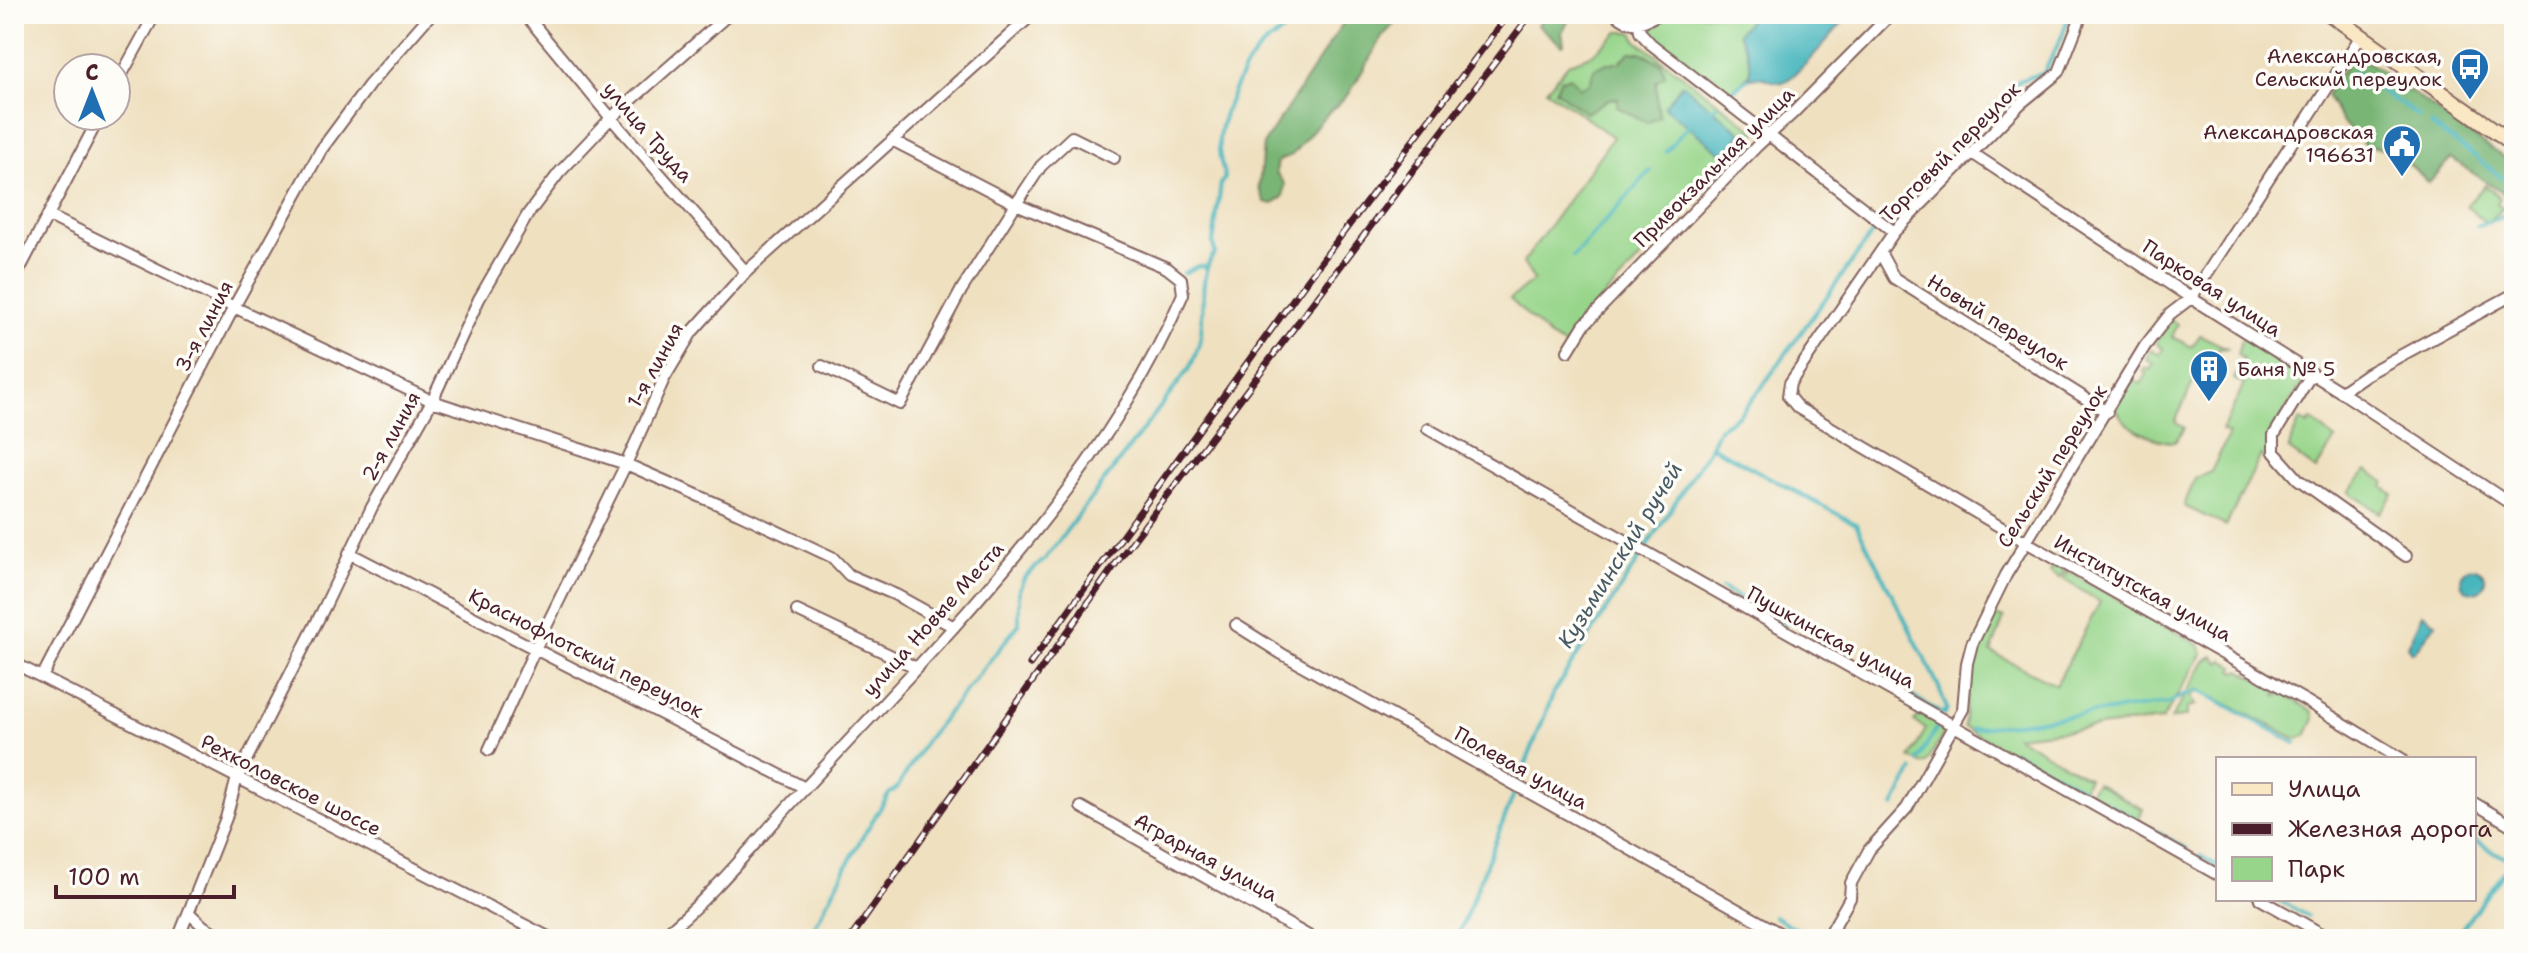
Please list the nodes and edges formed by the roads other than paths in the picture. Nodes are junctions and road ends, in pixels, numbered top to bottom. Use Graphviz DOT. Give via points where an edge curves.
graph roads {
  1 [pos="155,14"];
  2 [pos="431,14"];
  3 [pos="525,14"];
  4 [pos="729,14"];
  5 [pos="1033,14"];
  6 [pos="1616,14"];
  7 [pos="1659,14"];
  8 [pos="1891,14"];
  9 [pos="2082,14"];
  10 [pos="2330,14"];
  11 [pos="1639,24"];
  12 [pos="2361,36"];
  13 [pos="132,56"];
  14 [pos="611,118"];
  15 [pos="92,132"];
  16 [pos="1769,134"];
  17 [pos="892,140"];
  18 [pos="2514,144"];
  19 [pos="1972,153"];
  20 [pos="1114,158"];
  21 [pos="1016,204"];
  22 [pos="49,216"];
  23 [pos="1894,232"];
  24 [pos="1881,254"];
  25 [pos="746,272"];
  26 [pos="14,280"];
  27 [pos="2514,294"];
  28 [pos="2191,298"];
  29 [pos="234,307"];
  30 [pos="1568,351"];
  31 [pos="822,366"];
  32 [pos="2312,373"];
  33 [pos="2341,392"];
  34 [pos="1788,396"];
  35 [pos="432,401"];
  36 [pos="2107,412"];
  37 [pos="1428,429"];
  38 [pos="626,464"];
  39 [pos="2514,506"];
  40 [pos="2026,542"];
  41 [pos="349,553"];
  42 [pos="2406,556"];
  43 [pos="797,611"];
  44 [pos="1236,625"];
  45 [pos="954,627"];
  46 [pos="536,647"];
  47 [pos="14,663"];
  48 [pos="915,667"];
  49 [pos="42,677"];
  50 [pos="1954,727"];
  51 [pos="489,750"];
  52 [pos="2399,757"];
  53 [pos="237,778"];
  54 [pos="805,788"];
  55 [pos="2476,804"];
  56 [pos="1081,807"];
  57 [pos="2514,827"];
  58 [pos="2216,874"];
  59 [pos="2264,901"];
  60 [pos="189,913"];
  61 [pos="178,939"];
  62 [pos="226,939"];
  63 [pos="552,939"];
  64 [pos="659,939"];
  65 [pos="1314,939"];
  66 [pos="1790,939"];
  67 [pos="1827,939"];
  68 [pos="2331,939"];
  1 -- 13 [label="street"];
  2 -- 29 [label="street, 3-я линия" via="321,150"];
  3 -- 14 [label="street, улица Труда"];
  4 -- 14 [label="street, 2-я линия"];
  5 -- 17 [label="street, 1-я линия"];
  6 -- 11 [label="street" via="1624,22"];
  7 -- 11 [label="street"];
  8 -- 16 [label="street, Привокзальная улица"];
  9 -- 19 [label="street, Торговый переулок" via="2059,72"];
  10 -- 12 [label="main road"];
  11 -- 16 [label="street" via="1644,38"];
  12 -- 18 [label="main road"];
  12 -- 28 [label="street, Сельский переулок"];
  14 -- 25 [label="street, улица Труда"];
  14 -- 35 [label="street, 2-я линия" via="528,214 479,299"];
  15 -- 22 [label="street"];
  16 -- 23 [label="street"];
  16 -- 30 [label="street, Привокзальная улица" via="1584,325"];
  17 -- 21 [label="street"];
  17 -- 25 [label="street, 1-я линия"];
  19 -- 23 [label="street, Торговый переулок"];
  19 -- 28 [label="street, Парковая улица"];
  20 -- 21 [label="street" via="1072,137 1041,166"];
  21 -- 31 [label="street" via="962,289 900,404"];
  21 -- 45 [label="street, улица Новые Места" via="1167,268 1181,279 1183,294 1132,392 1070,488"];
  22 -- 26 [label="street"];
  22 -- 29 [label="street"];
  23 -- 24 [label="street, Торговый переулок"];
  24 -- 34 [label="street, Торговый переулок" via="1790,383"];
  24 -- 36 [label="street, Новый переулок" via="1894,278"];
  25 -- 38 [label="street, 1-я линия" via="692,332 664,379"];
  27 -- 33 [label="street"];
  28 -- 32 [label="street, Парковая улица"];
  28 -- 36 [label="street, Сельский переулок" via="2170,314 2145,346"];
  29 -- 35 [label="street"];
  29 -- 49 [label="street, 3-я линия"];
  32 -- 33 [label="street, Парковая улица"];
  32 -- 42 [label="street" via="2274,435 2274,452 2298,479"];
  33 -- 39 [label="street, Парковая улица"];
  34 -- 40 [label="street, Институтская улица" via="1798,408"];
  35 -- 38 [label="street"];
  35 -- 41 [label="street, 2-я линия"];
  36 -- 40 [label="street, Сельский переулок"];
  37 -- 50 [label="street, Пушкинская улица"];
  38 -- 45 [label="street" via="832,557 849,575"];
  38 -- 46 [label="street, 1-я линия"];
  40 -- 50 [label="street, Сельский переулок" via="1972,644 1963,709"];
  40 -- 52 [label="street, Институтская улица"];
  41 -- 46 [label="street, Краснофлотский переулок"];
  41 -- 53 [label="street, 2-я линия"];
  43 -- 48 [label="street"];
  44 -- 66 [label="street, Полевая улица"];
  45 -- 48 [label="street, улица Новые Места"];
  46 -- 51 [label="street, 1-я линия"];
  46 -- 54 [label="street, Краснофлотский переулок"];
  47 -- 49 [label="street, Рехколовское шоссе"];
  48 -- 54 [label="street, улица Новые Места"];
  49 -- 53 [label="street, Рехколовское шоссе"];
  50 -- 58 [label="street, Пушкинская улица"];
  50 -- 67 [label="street, Сельский переулок" via="1907,808 1869,850"];
  53 -- 60 [label="street, 2-я линия"];
  53 -- 63 [label="street, Рехколовское шоссе"];
  54 -- 64 [label="street, улица Новые Места"];
  55 -- 57 [label="street"];
  56 -- 65 [label="street, Аграрная улица"];
  59 -- 68 [label="street"];
  60 -- 61 [label="street, 2-я линия"];
  60 -- 62 [label="street"];
}
